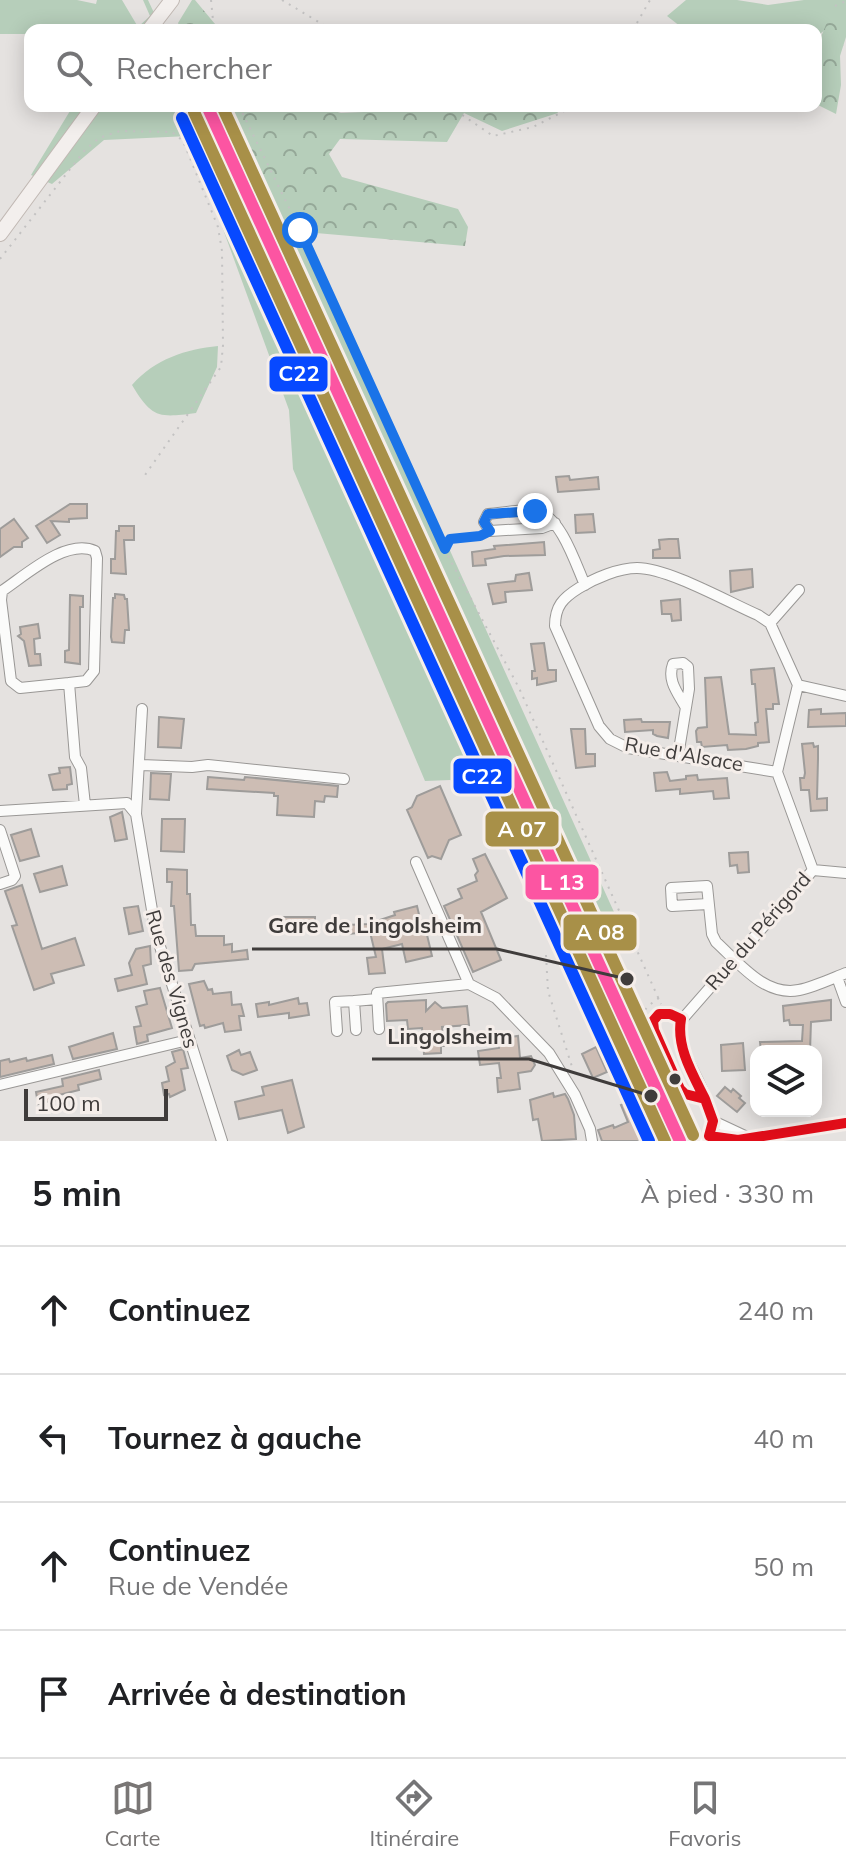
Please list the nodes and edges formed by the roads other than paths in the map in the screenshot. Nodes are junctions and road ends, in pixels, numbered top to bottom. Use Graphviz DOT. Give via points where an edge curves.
graph roads {
  1 [pos="172,0"];
  2 [pos="154,24"];
  3 [pos="90,112"];
  4 [pos="0,234"];
  5 [pos="555,523"];
  6 [pos="585,585"];
  7 [pos="799,590"];
  8 [pos="770,623"];
  9 [pos="69,683"];
  10 [pos="798,685"];
  11 [pos="846,696"];
  12 [pos="685,706"];
  13 [pos="142,709"];
  14 [pos="678,756"];
  15 [pos="141,765"];
  16 [pos="777,772"];
  17 [pos="344,779"];
  18 [pos="85,805"];
  19 [pos="0,811"];
  20 [pos="136,814"];
  21 [pos="0,830"];
  22 [pos="416,862"];
  23 [pos="813,870"];
  24 [pos="846,873"];
  25 [pos="0,884"];
  26 [pos="708,904"];
  27 [pos="735,959"];
  28 [pos="841,975"];
  29 [pos="469,984"];
  30 [pos="377,999"];
  31 [pos="354,1001"];
  32 [pos="846,1002"];
  33 [pos="681,1019"];
  34 [pos="379,1029"];
  35 [pos="356,1030"];
  36 [pos="337,1031"];
  37 [pos="188,1040"];
  38 [pos="0,1085"];
  39 [pos="705,1099"];
  40 [pos="713,1121"];
  41 [pos="846,1123"];
  42 [pos="751,1137"];
  43 [pos="707,1138"];
  44 [pos="222,1141"];
  45 [pos="592,1141"];
  1 -- 2 [label="main road"];
  3 -- 4 [label="main road"];
  5 -- 5 [label="street" via="535,511 488,514 484,522 490,531"];
  5 -- 6 [label="street"];
  6 -- 8 [label="street, Rue d'Alsace" via="622,570 659,571"];
  6 -- 14 [label="street, Rue d'Alsace" via="564,598 555,612 555,626 599,726 628,748"];
  7 -- 8 [label="street"];
  8 -- 10 [label="street"];
  9 -- 9 [label="street" via="86,681 94,671 97,558 88,548 66,549 2,591 11,681 20,688"];
  9 -- 18 [label="street"];
  10 -- 11 [label="street"];
  10 -- 16 [label="street"];
  12 -- 14 [label="street"];
  13 -- 15 [label="street, Rue des Vignes"];
  14 -- 16 [label="street, Rue d'Alsace"];
  15 -- 17 [label="street" via="208,765"];
  15 -- 20 [label="street, Rue des Vignes"];
  16 -- 23 [label="street, Rue du Périgord"];
  18 -- 19 [label="street"];
  18 -- 20 [label="street" via="127,803"];
  20 -- 37 [label="street, Rue des Vignes" via="156,934"];
  21 -- 25 [label="street" via="15,876"];
  22 -- 29 [label="street"];
  23 -- 24 [label="street"];
  23 -- 27 [label="street, Rue du Périgord"];
  26 -- 27 [label="street" via="712,934"];
  27 -- 28 [label="street" via="781,992"];
  27 -- 33 [label="street, Rue du Périgord"];
  28 -- 32 [label="street"];
  29 -- 30 [label="street" via="377,993"];
  29 -- 45 [label="street" via="496,998 549,1053 572,1088"];
  30 -- 31 [label="street"];
  30 -- 34 [label="street"];
  31 -- 35 [label="street"];
  31 -- 36 [label="street" via="335,1002"];
  33 -- 39 [label="street" via="680,1040"];
  33 -- 39 [label="street" via="659,1014 654,1030 680,1089"];
  37 -- 38 [label="street"];
  37 -- 44 [label="street, Rue des Vignes"];
  39 -- 40 [label="street"];
  40 -- 42 [label="street"];
  40 -- 43 [label="street"];
  41 -- 42 [label="street"];
  42 -- 43 [label="street"];
}
